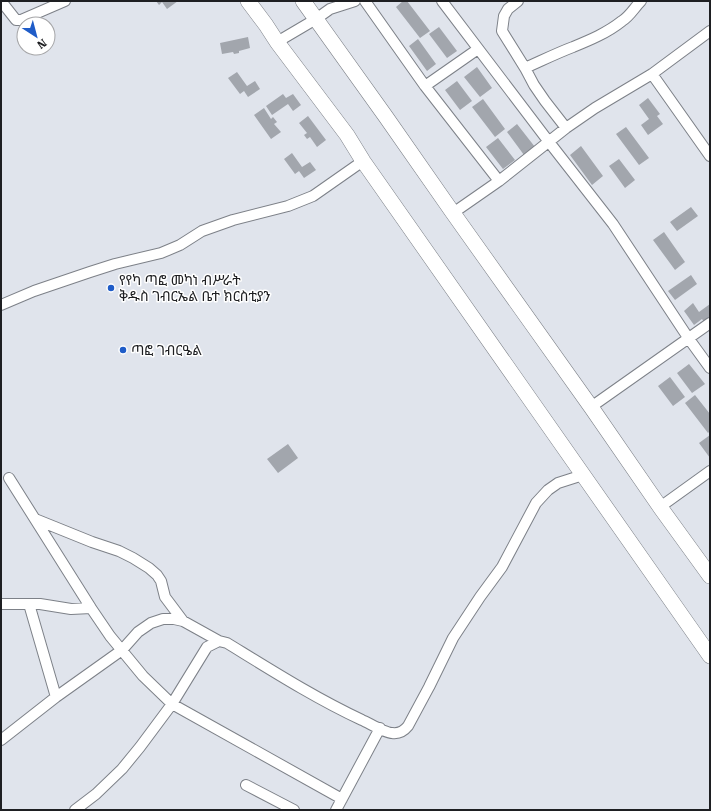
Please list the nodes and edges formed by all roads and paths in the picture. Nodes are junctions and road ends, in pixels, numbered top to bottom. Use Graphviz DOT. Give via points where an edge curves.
graph roads {
  1 [pos="1,1"];
  2 [pos="65,1"];
  3 [pos="248,1"];
  4 [pos="303,1"];
  5 [pos="355,1"];
  6 [pos="365,1"];
  7 [pos="442,1"];
  8 [pos="518,1"];
  9 [pos="641,1"];
  10 [pos="316,19"];
  11 [pos="710,31"];
  12 [pos="277,42"];
  13 [pos="478,49"];
  14 [pos="525,68"];
  15 [pos="652,74"];
  16 [pos="425,86"];
  17 [pos="566,128"];
  18 [pos="549,142"];
  19 [pos="710,156"];
  20 [pos="363,161"];
  21 [pos="499,181"];
  22 [pos="453,213"];
  23 [pos="1,305"];
  24 [pos="710,323"];
  25 [pos="688,339"];
  26 [pos="710,368"];
  27 [pos="591,407"];
  28 [pos="710,471"];
  29 [pos="583,476"];
  30 [pos="9,478"];
  31 [pos="660,507"];
  32 [pos="35,519"];
  33 [pos="710,576"];
  34 [pos="1,604"];
  35 [pos="29,604"];
  36 [pos="90,608"];
  37 [pos="183,621"];
  38 [pos="219,641"];
  39 [pos="122,650"];
  40 [pos="710,656"];
  41 [pos="56,697"];
  42 [pos="172,704"];
  43 [pos="380,728"];
  44 [pos="1,740"];
  45 [pos="246,785"];
  46 [pos="342,799"];
  47 [pos="75,810"];
  48 [pos="294,810"];
  49 [pos="336,810"];
  1 -- 2 [label="street" via="16,20 21,20"];
  3 -- 12 [label="highway"];
  4 -- 10 [label="highway"];
  5 -- 10 [label="street" via="330,9"];
  6 -- 16 [label="street"];
  7 -- 13 [label="street"];
  8 -- 14 [label="street" via="504,16 502,30"];
  9 -- 14 [label="street" via="631,14 606,32"];
  10 -- 12 [label="street"];
  10 -- 22 [label="highway"];
  11 -- 15 [label="street"];
  12 -- 20 [label="highway" via="334,117"];
  13 -- 16 [label="street"];
  13 -- 18 [label="street"];
  14 -- 17 [label="street" via="534,85"];
  15 -- 17 [label="street"];
  15 -- 19 [label="street"];
  16 -- 21 [label="street"];
  17 -- 18 [label="street"];
  18 -- 21 [label="street"];
  18 -- 25 [label="street" via="611,221"];
  20 -- 23 [label="street" via="313,196 288,206 233,220 202,231 161,253 90,272"];
  20 -- 29 [label="highway"];
  21 -- 22 [label="street"];
  22 -- 27 [label="highway"];
  24 -- 25 [label="street"];
  25 -- 26 [label="street"];
  25 -- 27 [label="street"];
  27 -- 31 [label="highway"];
  28 -- 31 [label="street"];
  29 -- 40 [label="highway"];
  29 -- 43 [label="street" via="558,483 536,503 502,567 453,638 408,726 398,733"];
  30 -- 32 [label="street"];
  31 -- 33 [label="highway"];
  32 -- 36 [label="street"];
  32 -- 37 [label="street" via="119,551 149,568 161,581 165,597"];
  34 -- 35 [label="street"];
  35 -- 36 [label="street" via="71,609"];
  35 -- 41 [label="street"];
  36 -- 39 [label="street"];
  37 -- 38 [label="street"];
  37 -- 39 [label="street" via="163,619 151,623 138,632"];
  38 -- 42 [label="street" via="206,646"];
  38 -- 43 [label="street" via="227,643 335,707"];
  39 -- 41 [label="street"];
  39 -- 42 [label="street" via="143,676"];
  41 -- 44 [label="street"];
  42 -- 46 [label="street"];
  42 -- 47 [label="street" via="122,769"];
  43 -- 46 [label="street"];
  45 -- 48 [label="street"];
  46 -- 49 [label="street"];
}
